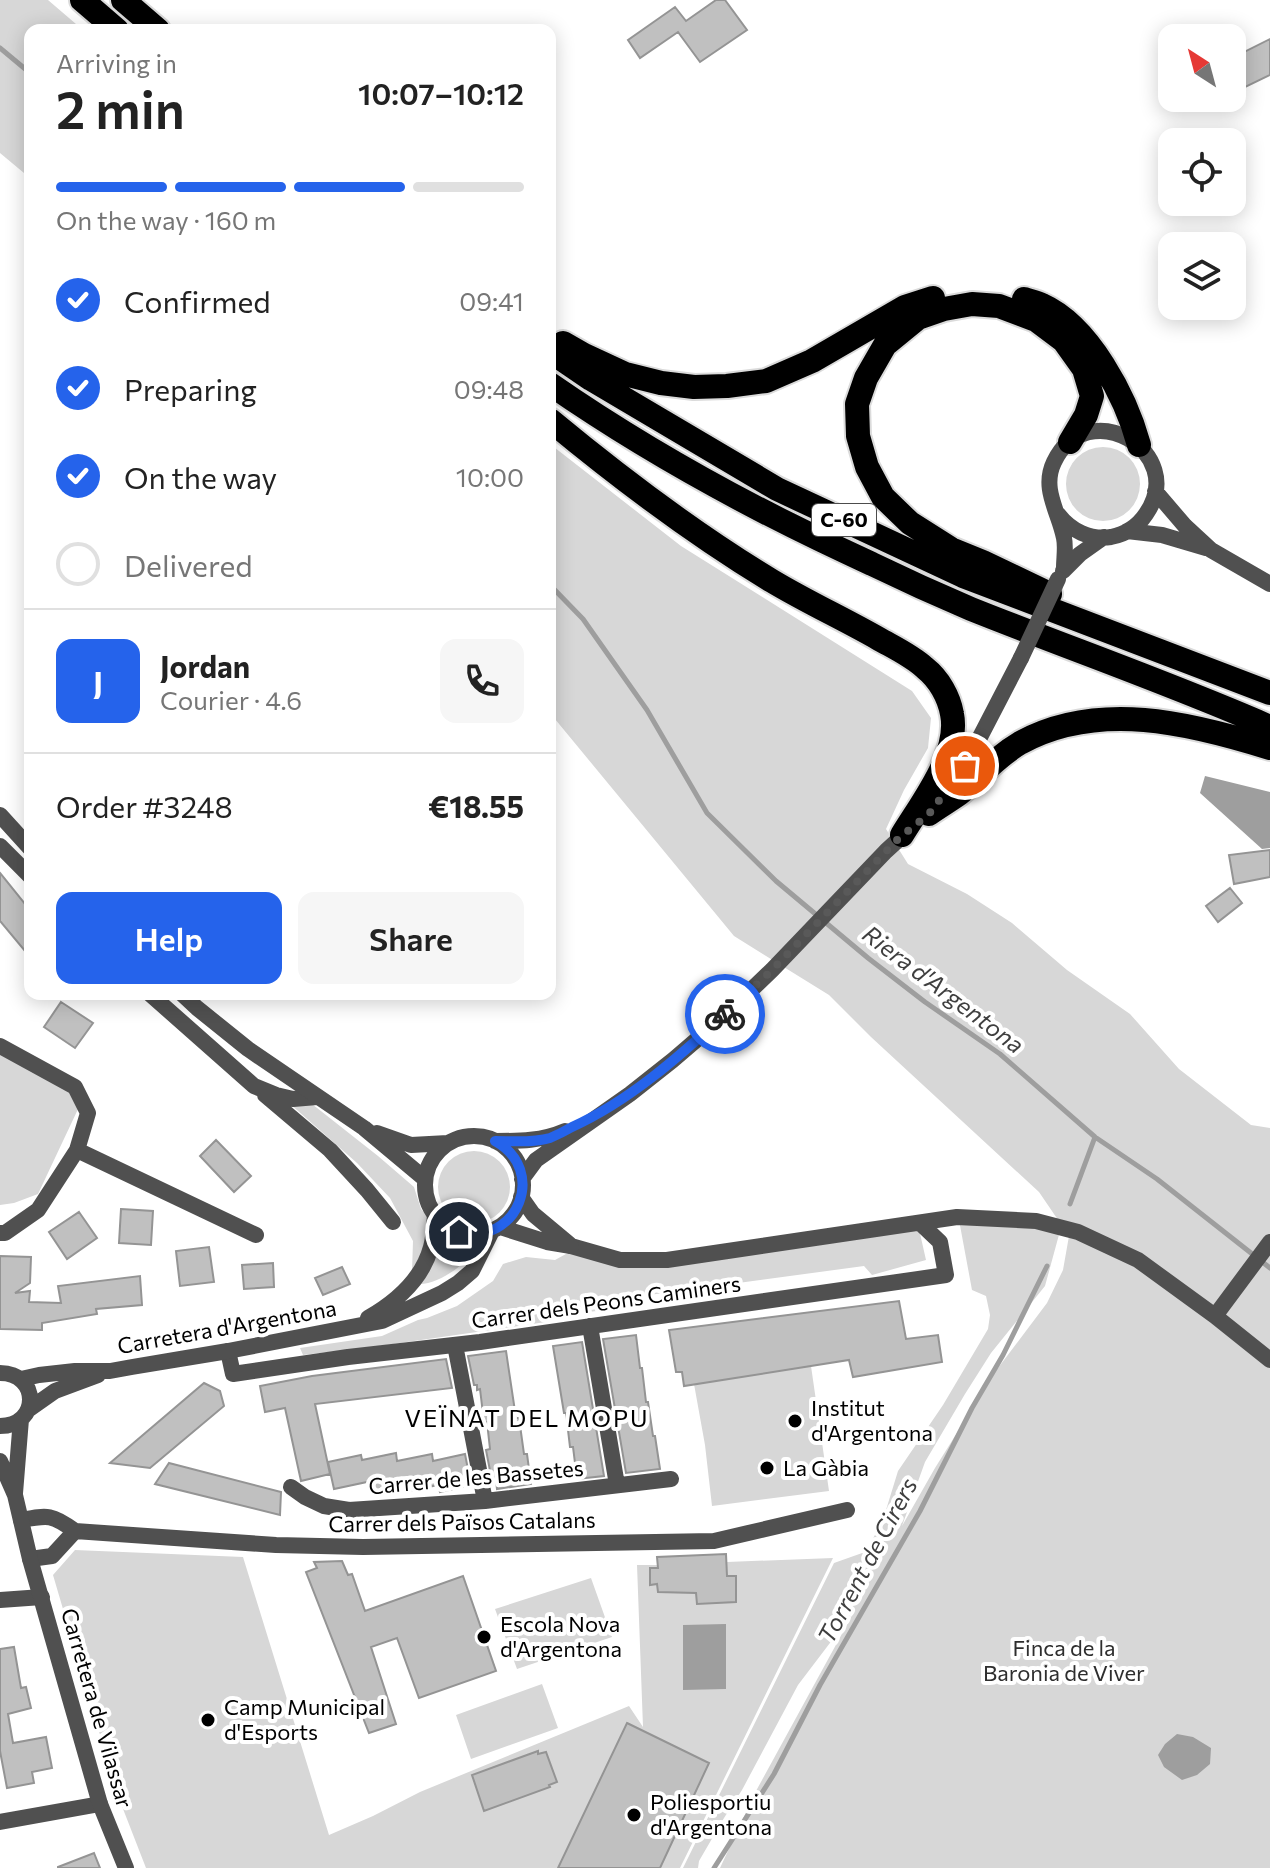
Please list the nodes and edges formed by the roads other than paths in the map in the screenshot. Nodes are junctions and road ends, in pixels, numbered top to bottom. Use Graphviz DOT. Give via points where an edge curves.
graph roads {
  1 [pos="82,0"];
  2 [pos="123,0"];
  3 [pos="110,24"];
  4 [pos="151,24"];
  5 [pos="556,339"];
  6 [pos="556,355"];
  7 [pos="556,388"];
  8 [pos="556,425"];
  9 [pos="1070,442"];
  10 [pos="1139,445"];
  11 [pos="1155,491"];
  12 [pos="1058,514"];
  13 [pos="1127,531"];
  14 [pos="1104,537"];
  15 [pos="1211,550"];
  16 [pos="1061,574"];
  17 [pos="1270,584"];
  18 [pos="1158,650"];
  19 [pos="1270,693"];
  20 [pos="1270,727"];
  21 [pos="1270,748"];
  22 [pos="929,814"];
  23 [pos="0,815"];
  24 [pos="24,841"];
  25 [pos="894,843"];
  26 [pos="0,846"];
  27 [pos="24,870"];
  28 [pos="157,1000"];
  29 [pos="188,1000"];
  30 [pos="0,1046"];
  31 [pos="254,1086"];
  32 [pos="317,1097"];
  33 [pos="595,1117"];
  34 [pos="364,1128"];
  35 [pos="495,1141"];
  36 [pos="448,1143"];
  37 [pos="77,1150"];
  38 [pos="425,1179"];
  39 [pos="522,1179"];
  40 [pos="521,1197"];
  41 [pos="435,1215"];
  42 [pos="393,1222"];
  43 [pos="920,1223"];
  44 [pos="496,1229"];
  45 [pos="0,1233"];
  46 [pos="256,1235"];
  47 [pos="1270,1242"];
  48 [pos="571,1246"];
  49 [pos="1215,1316"];
  50 [pos="590,1326"];
  51 [pos="351,1327"];
  52 [pos="455,1345"];
  53 [pos="228,1351"];
  54 [pos="1270,1360"];
  55 [pos="110,1371"];
  56 [pos="0,1373"];
  57 [pos="21,1379"];
  58 [pos="24,1415"];
  59 [pos="0,1426"];
  60 [pos="0,1461"];
  61 [pos="671,1479"];
  62 [pos="617,1485"];
  63 [pos="291,1487"];
  64 [pos="15,1495"];
  65 [pos="485,1501"];
  66 [pos="847,1510"];
  67 [pos="21,1520"];
  68 [pos="75,1531"];
  69 [pos="30,1559"];
  70 [pos="42,1597"];
  71 [pos="0,1600"];
  72 [pos="100,1804"];
  73 [pos="0,1822"];
  74 [pos="126,1868"];
  1 -- 3 [label="highway"];
  2 -- 4 [label="highway"];
  5 -- 10 [label="highway" via="625,374 694,387 727,386 766,381 812,361 916,303 970,290 1003,292 1044,305 1095,352 1119,393"];
  6 -- 18 [label="highway, C-60" via="777,489 963,576"];
  7 -- 20 [label="highway, C-60" via="646,447 772,517 969,608"];
  8 -- 25 [label="highway" via="690,527 772,581 906,654 938,681 952,711 952,745"];
  9 -- 10 [label="street" via="1105,431"];
  9 -- 12 [label="street" via="1050,472 1050,494"];
  9 -- 18 [label="highway" via="1092,396 1084,369 1064,341 1036,320 999,306 972,304 918,318 885,345 857,404 858,436 867,467 883,497 910,523 951,549 1118,623"];
  10 -- 11 [label="street" via="1154,468"];
  11 -- 13 [label="street" via="1146,515"];
  11 -- 15 [label="street"];
  12 -- 14 [label="street" via="1078,532"];
  12 -- 16 [label="street" via="1065,542"];
  13 -- 14 [label="street"];
  13 -- 15 [label="street"];
  14 -- 16 [label="street"];
  15 -- 17 [label="street"];
  16 -- 22 [label="street, bridge" via="965,766"];
  18 -- 19 [label="highway, C-60"];
  21 -- 22 [label="highway" via="1154,720 1066,726 1021,743"];
  22 -- 25 [label="street"];
  23 -- 24 [label="street"];
  25 -- 33 [label="street" via="772,970 673,1060"];
  26 -- 27 [label="street"];
  28 -- 31 [label="street"];
  29 -- 32 [label="street"];
  30 -- 37 [label="street" via="75,1087 88,1113"];
  31 -- 32 [label="street" via="293,1099"];
  31 -- 42 [label="street" via="330,1150"];
  32 -- 34 [label="street"];
  33 -- 35 [label="street" via="549,1138"];
  33 -- 39 [label="street" via="536,1160"];
  34 -- 36 [label="street" via="411,1145"];
  34 -- 38 [label="street"];
  35 -- 36 [label="street" via="471,1136"];
  35 -- 39 [label="street" via="511,1153"];
  36 -- 38 [label="street" via="433,1159"];
  37 -- 45 [label="street" via="38,1210"];
  37 -- 46 [label="street"];
  38 -- 41 [label="street"];
  39 -- 40 [label="street"];
  40 -- 44 [label="street" via="514,1214"];
  40 -- 48 [label="street"];
  41 -- 44 [label="street" via="459,1232"];
  41 -- 51 [label="street, Carretera d'Argentona" via="431,1247 413,1282 397,1299"];
  43 -- 48 [label="street" via="667,1260 620,1260"];
  43 -- 49 [label="street" via="957,1217 1036,1221 1078,1232 1138,1260"];
  43 -- 50 [label="street, Carrer dels Peons Caminers" via="940,1242 946,1275"];
  44 -- 48 [label="street"];
  44 -- 51 [label="street, Carretera d'Argentona" via="472,1271 458,1283 382,1321"];
  47 -- 49 [label="street"];
  49 -- 54 [label="street"];
  50 -- 52 [label="street, Carrer dels Peons Caminers"];
  50 -- 62 [label="street"];
  51 -- 53 [label="street, Carretera d'Argentona"];
  52 -- 53 [label="street, Carrer dels Peons Caminers" via="233,1374"];
  52 -- 65 [label="street"];
  53 -- 55 [label="street, Carretera d'Argentona"];
  55 -- 57 [label="street, Carretera d'Argentona"];
  55 -- 58 [label="street, Carretera d'Argentona" via="55,1391"];
  56 -- 57 [label="street"];
  57 -- 58 [label="street" via="29,1394"];
  58 -- 59 [label="street, Carretera d'Argentona"];
  58 -- 64 [label="street"];
  60 -- 64 [label="street"];
  61 -- 62 [label="street, Carrer de les Bassetes"];
  62 -- 65 [label="street, Carrer de les Bassetes"];
  63 -- 65 [label="street, Carrer de les Bassetes" via="324,1506 349,1510"];
  64 -- 67 [label="street"];
  66 -- 68 [label="street, Carrer dels Països Catalans" via="714,1541 276,1545"];
  67 -- 68 [label="street, Carrer dels Països Catalans" via="58,1519"];
  67 -- 69 [label="street"];
  68 -- 69 [label="street" via="52,1556"];
  69 -- 70 [label="street, Carretera de Vilassar"];
  70 -- 71 [label="street"];
  70 -- 72 [label="street, Carretera de Vilassar"];
  72 -- 73 [label="street"];
  72 -- 74 [label="street, Carretera de Vilassar"];
}
